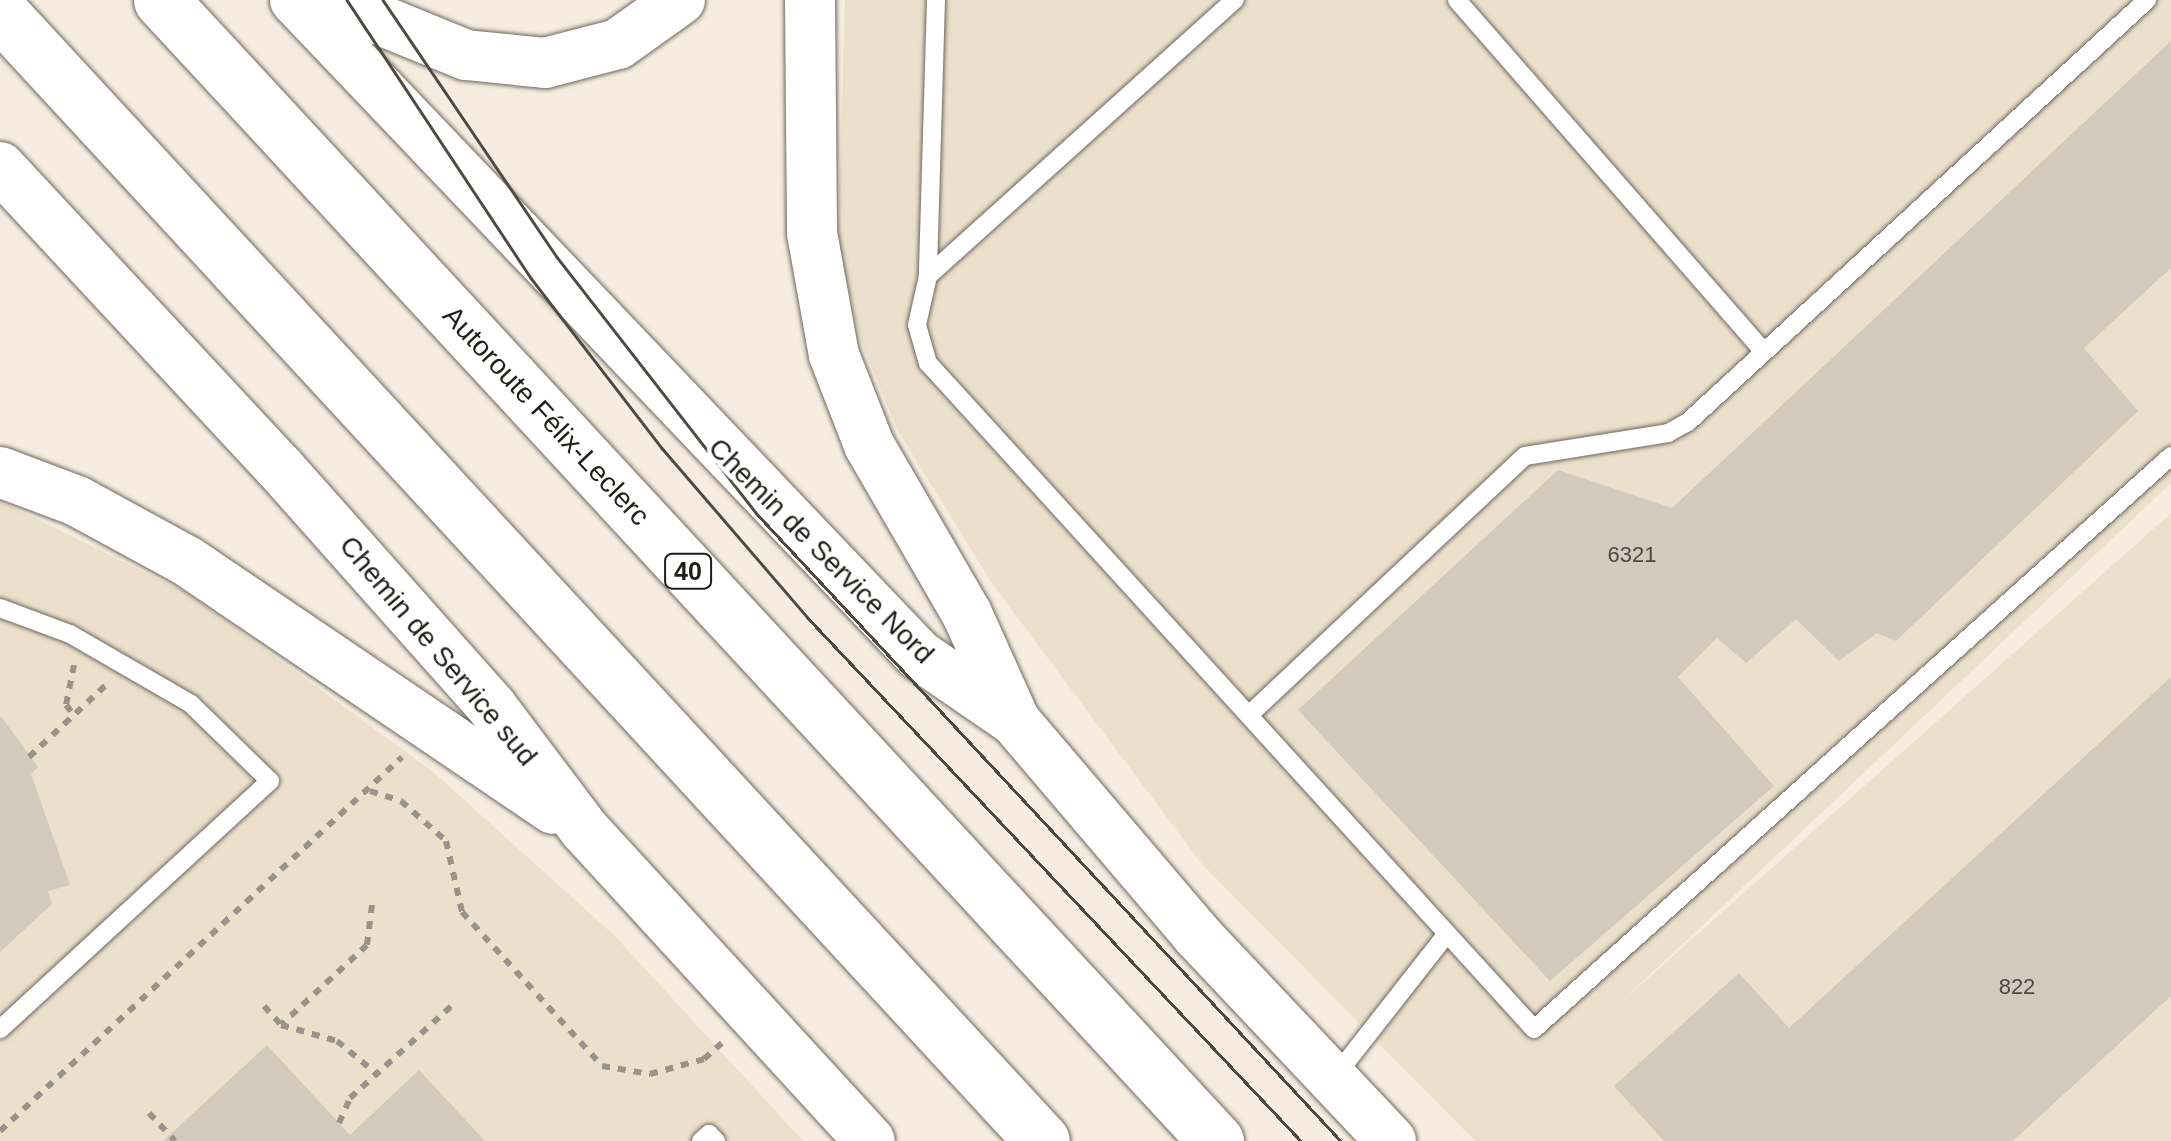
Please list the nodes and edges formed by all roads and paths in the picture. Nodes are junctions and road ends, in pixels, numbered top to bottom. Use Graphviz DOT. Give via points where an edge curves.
graph roads {
  1 [pos="162,0"];
  2 [pos="296,0"];
  3 [pos="332,0"];
  4 [pos="680,0"];
  5 [pos="810,0"];
  6 [pos="936,0"];
  7 [pos="1235,0"];
  8 [pos="1457,0"];
  9 [pos="2146,0"];
  10 [pos="0,12"];
  11 [pos="0,167"];
  12 [pos="928,276"];
  13 [pos="1761,348"];
  14 [pos="2171,456"];
  15 [pos="0,472"];
  16 [pos="0,608"];
  17 [pos="74,661"];
  18 [pos="97,693"];
  19 [pos="74,715"];
  20 [pos="1250,715"];
  21 [pos="1015,721"];
  22 [pos="409,749"];
  23 [pos="29,757"];
  24 [pos="368,790"];
  25 [pos="584,829"];
  26 [pos="372,905"];
  27 [pos="1446,935"];
  28 [pos="456,1002"];
  29 [pos="264,1006"];
  30 [pos="281,1025"];
  31 [pos="0,1029"];
  32 [pos="721,1044"];
  33 [pos="377,1074"];
  34 [pos="1333,1079"];
  35 [pos="149,1114"];
  36 [pos="339,1123"];
  37 [pos="0,1131"];
  38 [pos="175,1141"];
  39 [pos="701,1141"];
  40 [pos="716,1141"];
  41 [pos="870,1141"];
  42 [pos="1042,1141"];
  43 [pos="1216,1141"];
  44 [pos="1391,1141"];
  1 -- 43 [label="highway, Autoroute Félix-Leclerc / 40"];
  2 -- 21 [label="main road, Chemin de Service Nord" via="918,655"];
  3 -- 4 [label="main road" via="466,55 545,63 618,44"];
  5 -- 21 [label="main road" via="812,233 834,354 869,445 967,614"];
  6 -- 12 [label="lane"];
  7 -- 12 [label="lane"];
  8 -- 13 [label="lane"];
  9 -- 13 [label="lane"];
  10 -- 42 [label="highway"];
  11 -- 25 [label="main road, Chemin de Service sud" via="430,638"];
  12 -- 20 [label="lane" via="917,325 928,363"];
  13 -- 20 [label="lane" via="1668,434 1525,456"];
  14 -- 27 [label="lane" via="1534,1029"];
  15 -- 25 [label="main road" via="77,501 188,561"];
  16 -- 31 [label="lane" via="70,634 191,704 270,782"];
  17 -- 19 [label="path" via="66,705"];
  18 -- 19 [label="path"];
  19 -- 23 [label="path"];
  20 -- 27 [label="lane"];
  21 -- 34 [label="main road, Chemin de Service Nord"];
  22 -- 24 [label="path"];
  24 -- 32 [label="path" via="402,801 446,840 462,912 602,1066 650,1074 704,1060"];
  24 -- 37 [label="path"];
  25 -- 41 [label="main road, Chemin de Service sud"];
  26 -- 30 [label="path" via="367,945"];
  27 -- 34 [label="lane"];
  28 -- 33 [label="path"];
  29 -- 30 [label="path"];
  30 -- 33 [label="path" via="337,1041"];
  33 -- 36 [label="path"];
  34 -- 44 [label="main road, Chemin de Service Nord"];
  35 -- 38 [label="path"];
  39 -- 40 [label="lane" via="709,1134"];
}
